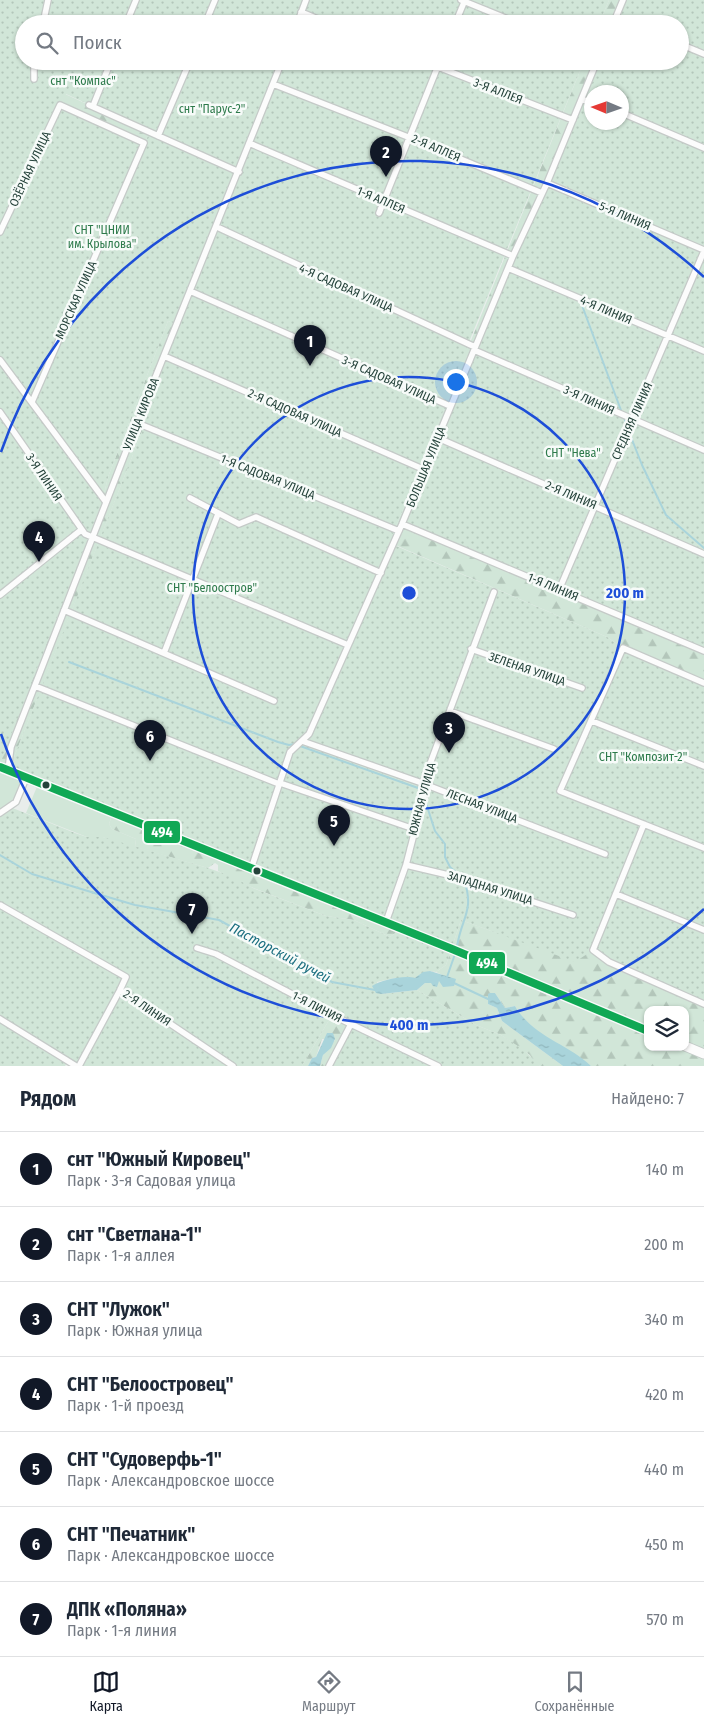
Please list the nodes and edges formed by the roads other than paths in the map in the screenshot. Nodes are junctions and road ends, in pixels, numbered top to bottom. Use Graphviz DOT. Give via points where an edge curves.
graph roads {
  1 [pos="48,0"];
  2 [pos="136,0"];
  3 [pos="215,0"];
  4 [pos="306,0"];
  5 [pos="464,0"];
  6 [pos="623,0"];
  7 [pos="301,12"];
  8 [pos="45,15"];
  9 [pos="130,15"];
  10 [pos="209,15"];
  11 [pos="300,15"];
  12 [pos="308,15"];
  13 [pos="458,15"];
  14 [pos="499,15"];
  15 [pos="617,15"];
  16 [pos="689,48"];
  17 [pos="704,54"];
  18 [pos="34,70"];
  19 [pos="107,70"];
  20 [pos="186,70"];
  21 [pos="278,70"];
  22 [pos="436,70"];
  23 [pos="452,70"];
  24 [pos="594,70"];
  25 [pos="34,79"];
  26 [pos="273,84"];
  27 [pos="582,100"];
  28 [pos="60,105"];
  29 [pos="629,116"];
  30 [pos="573,120"];
  31 [pos="158,136"];
  32 [pos="408,137"];
  33 [pos="249,143"];
  34 [pos="704,148"];
  35 [pos="239,172"];
  36 [pos="547,183"];
  37 [pos="542,193"];
  38 [pos="384,201"];
  39 [pos="379,213"];
  40 [pos="217,227"];
  41 [pos="0,232"];
  42 [pos="704,251"];
  43 [pos="513,256"];
  44 [pos="508,268"];
  45 [pos="190,291"];
  46 [pos="669,336"];
  47 [pos="475,348"];
  48 [pos="704,351"];
  49 [pos="164,356"];
  50 [pos="0,360"];
  51 [pos="32,402"];
  52 [pos="450,406"];
  53 [pos="0,412"];
  54 [pos="632,420"];
  55 [pos="137,423"];
  56 [pos="438,438"];
  57 [pos="704,450"];
  58 [pos="425,470"];
  59 [pos="190,498"];
  60 [pos="106,502"];
  61 [pos="595,505"];
  62 [pos="218,514"];
  63 [pos="402,524"];
  64 [pos="81,530"];
  65 [pos="400,531"];
  66 [pos="92,538"];
  67 [pos="704,554"];
  68 [pos="381,573"];
  69 [pos="192,580"];
  70 [pos="559,590"];
  71 [pos="494,592"];
  72 [pos="0,595"];
  73 [pos="64,610"];
  74 [pos="348,645"];
  75 [pos="471,649"];
  76 [pos="704,651"];
  77 [pos="164,653"];
  78 [pos="704,683"];
  79 [pos="35,686"];
  80 [pos="582,688"];
  81 [pos="274,701"];
  82 [pos="450,711"];
  83 [pos="592,721"];
  84 [pos="303,742"];
  85 [pos="554,749"];
  86 [pos="704,766"];
  87 [pos="4,768"];
  88 [pos="26,778"];
  89 [pos="280,784"];
  90 [pos="425,785"];
  91 [pos="0,814"];
  92 [pos="644,824"];
  93 [pos="414,829"];
  94 [pos="704,848"];
  95 [pos="606,854"];
  96 [pos="406,865"];
  97 [pos="251,869"];
  98 [pos="616,894"];
  99 [pos="0,905"];
  100 [pos="572,915"];
  101 [pos="386,922"];
  102 [pos="704,930"];
  103 [pos="197,948"];
  104 [pos="120,990"];
  105 [pos="704,1004"];
  106 [pos="0,1019"];
  107 [pos="351,1024"];
  108 [pos="644,1028"];
  109 [pos="689,1048"];
  110 [pos="704,1054"];
  111 [pos="78,1066"];
  112 [pos="233,1066"];
  113 [pos="328,1066"];
  114 [pos="438,1066"];
  1 -- 8 [label="street"];
  2 -- 9 [label="street"];
  3 -- 10 [label="street"];
  4 -- 7 [label="street"];
  5 -- 13 [label="street"];
  5 -- 14 [label="street"];
  6 -- 15 [label="street"];
  7 -- 11 [label="street"];
  7 -- 12 [label="street"];
  16 -- 17 [label="street"];
  18 -- 25 [label="street"];
  19 -- 31 [label="street" via="91,106"];
  20 -- 31 [label="street"];
  21 -- 26 [label="street, УЛИЦА КИРОВА"];
  22 -- 32 [label="street"];
  23 -- 30 [label="street, 3-Я АЛЛЕЯ"];
  24 -- 27 [label="street, БОЛЬШАЯ УЛИЦА"];
  26 -- 32 [label="street, 2-Я АЛЛЕЯ"];
  26 -- 33 [label="street, УЛИЦА КИРОВА"];
  27 -- 30 [label="street, БОЛЬШАЯ УЛИЦА"];
  28 -- 41 [label="street, ОЗЁРНАЯ УЛИЦА"];
  28 -- 51 [label="street, МОРСКАЯ УЛИЦА" via="144,143"];
  29 -- 34 [label="street"];
  30 -- 36 [label="street, БОЛЬШАЯ УЛИЦА"];
  31 -- 35 [label="street"];
  32 -- 37 [label="street, 2-Я АЛЛЕЯ"];
  32 -- 38 [label="street"];
  33 -- 35 [label="street, УЛИЦА КИРОВА"];
  33 -- 38 [label="street, 1-Я АЛЛЕЯ"];
  35 -- 40 [label="street, УЛИЦА КИРОВА"];
  36 -- 37 [label="street, БОЛЬШАЯ УЛИЦА"];
  36 -- 42 [label="street, 5-Я ЛИНИЯ"];
  37 -- 43 [label="street, БОЛЬШАЯ УЛИЦА"];
  38 -- 39 [label="street"];
  38 -- 43 [label="street, 1-Я АЛЛЕЯ"];
  40 -- 45 [label="street, УЛИЦА КИРОВА"];
  40 -- 47 [label="street, 4-Я САДОВАЯ УЛИЦА"];
  42 -- 46 [label="street, СРЕДНЯЯ ЛИНИЯ"];
  43 -- 44 [label="street, БОЛЬШАЯ УЛИЦА"];
  44 -- 46 [label="street, 4-Я ЛИНИЯ"];
  44 -- 47 [label="street, БОЛЬШАЯ УЛИЦА"];
  45 -- 49 [label="street, УЛИЦА КИРОВА"];
  45 -- 52 [label="street, 3-Я САДОВАЯ УЛИЦА"];
  46 -- 48 [label="street, 4-Я ЛИНИЯ"];
  46 -- 54 [label="street, СРЕДНЯЯ ЛИНИЯ"];
  47 -- 52 [label="street, БОЛЬШАЯ УЛИЦА"];
  47 -- 54 [label="street, 3-Я ЛИНИЯ"];
  49 -- 55 [label="street, УЛИЦА КИРОВА"];
  49 -- 58 [label="street, 2-Я САДОВАЯ УЛИЦА"];
  50 -- 51 [label="street"];
  51 -- 60 [label="street"];
  52 -- 56 [label="street, БОЛЬШАЯ УЛИЦА"];
  53 -- 64 [label="street, 3-Я ЛИНИЯ"];
  54 -- 57 [label="street, 3-Я ЛИНИЯ"];
  54 -- 61 [label="street, СРЕДНЯЯ ЛИНИЯ"];
  55 -- 60 [label="street, УЛИЦА КИРОВА"];
  55 -- 65 [label="street, 1-Я САДОВАЯ УЛИЦА"];
  56 -- 58 [label="street, БОЛЬШАЯ УЛИЦА"];
  56 -- 61 [label="street, 2-Я ЛИНИЯ"];
  58 -- 63 [label="street, БОЛЬШАЯ УЛИЦА"];
  59 -- 62 [label="street"];
  60 -- 66 [label="street, УЛИЦА КИРОВА"];
  61 -- 67 [label="street, 2-Я ЛИНИЯ"];
  61 -- 70 [label="street, СРЕДНЯЯ ЛИНИЯ"];
  62 -- 68 [label="street" via="239,524 256,517"];
  62 -- 69 [label="street"];
  63 -- 65 [label="street, БОЛЬШАЯ УЛИЦА"];
  63 -- 70 [label="street, 1-Я ЛИНИЯ"];
  64 -- 66 [label="street, 3-Я ЛИНИЯ"];
  64 -- 72 [label="street"];
  65 -- 68 [label="street, БОЛЬШАЯ УЛИЦА"];
  66 -- 69 [label="street, 3-Я ЛИНИЯ"];
  66 -- 73 [label="street, УЛИЦА КИРОВА"];
  68 -- 74 [label="street, БОЛЬШАЯ УЛИЦА"];
  69 -- 74 [label="street, 3-Я ЛИНИЯ"];
  69 -- 77 [label="street"];
  70 -- 76 [label="street, 1-Я ЛИНИЯ"];
  71 -- 75 [label="street, ЮЖНАЯ УЛИЦА"];
  73 -- 77 [label="street"];
  73 -- 79 [label="street, УЛИЦА КИРОВА"];
  74 -- 84 [label="street, БОЛЬШАЯ УЛИЦА" via="310,734"];
  75 -- 80 [label="street, ЗЕЛЕНАЯ УЛИЦА"];
  75 -- 82 [label="street, ЮЖНАЯ УЛИЦА"];
  77 -- 81 [label="street"];
  78 -- 83 [label="street" via="623,648"];
  79 -- 87 [label="street, УЛИЦА КИРОВА"];
  79 -- 89 [label="street"];
  82 -- 85 [label="street"];
  82 -- 90 [label="street, ЮЖНАЯ УЛИЦА"];
  83 -- 86 [label="street"];
  83 -- 92 [label="street" via="560,791"];
  84 -- 89 [label="street" via="290,752"];
  84 -- 90 [label="street, ЛЕСНАЯ УЛИЦА"];
  87 -- 88 [label="street"];
  88 -- 91 [label="street" via="16,802"];
  88 -- 97 [label="street"];
  89 -- 93 [label="street"];
  89 -- 97 [label="street"];
  90 -- 93 [label="street, ЮЖНАЯ УЛИЦА"];
  90 -- 95 [label="street, ЛЕСНАЯ УЛИЦА"];
  92 -- 94 [label="street"];
  92 -- 98 [label="street"];
  93 -- 96 [label="street, ЮЖНАЯ УЛИЦА"];
  96 -- 100 [label="street, ЗАПАДНАЯ УЛИЦА" via="461,878"];
  96 -- 101 [label="street, ЮЖНАЯ УЛИЦА"];
  97 -- 101 [label="street"];
  98 -- 102 [label="street"];
  98 -- 105 [label="street" via="593,950 609,962"];
  99 -- 104 [label="street, 2-Я ЛИНИЯ" via="126,977"];
  101 -- 108 [label="street"];
  103 -- 107 [label="street, 1-Я ЛИНИЯ" via="216,954"];
  104 -- 111 [label="street"];
  104 -- 112 [label="street, 2-Я ЛИНИЯ"];
  106 -- 111 [label="street"];
  107 -- 113 [label="street"];
  107 -- 114 [label="street, 1-Я ЛИНИЯ"];
  109 -- 110 [label="street"];
}
